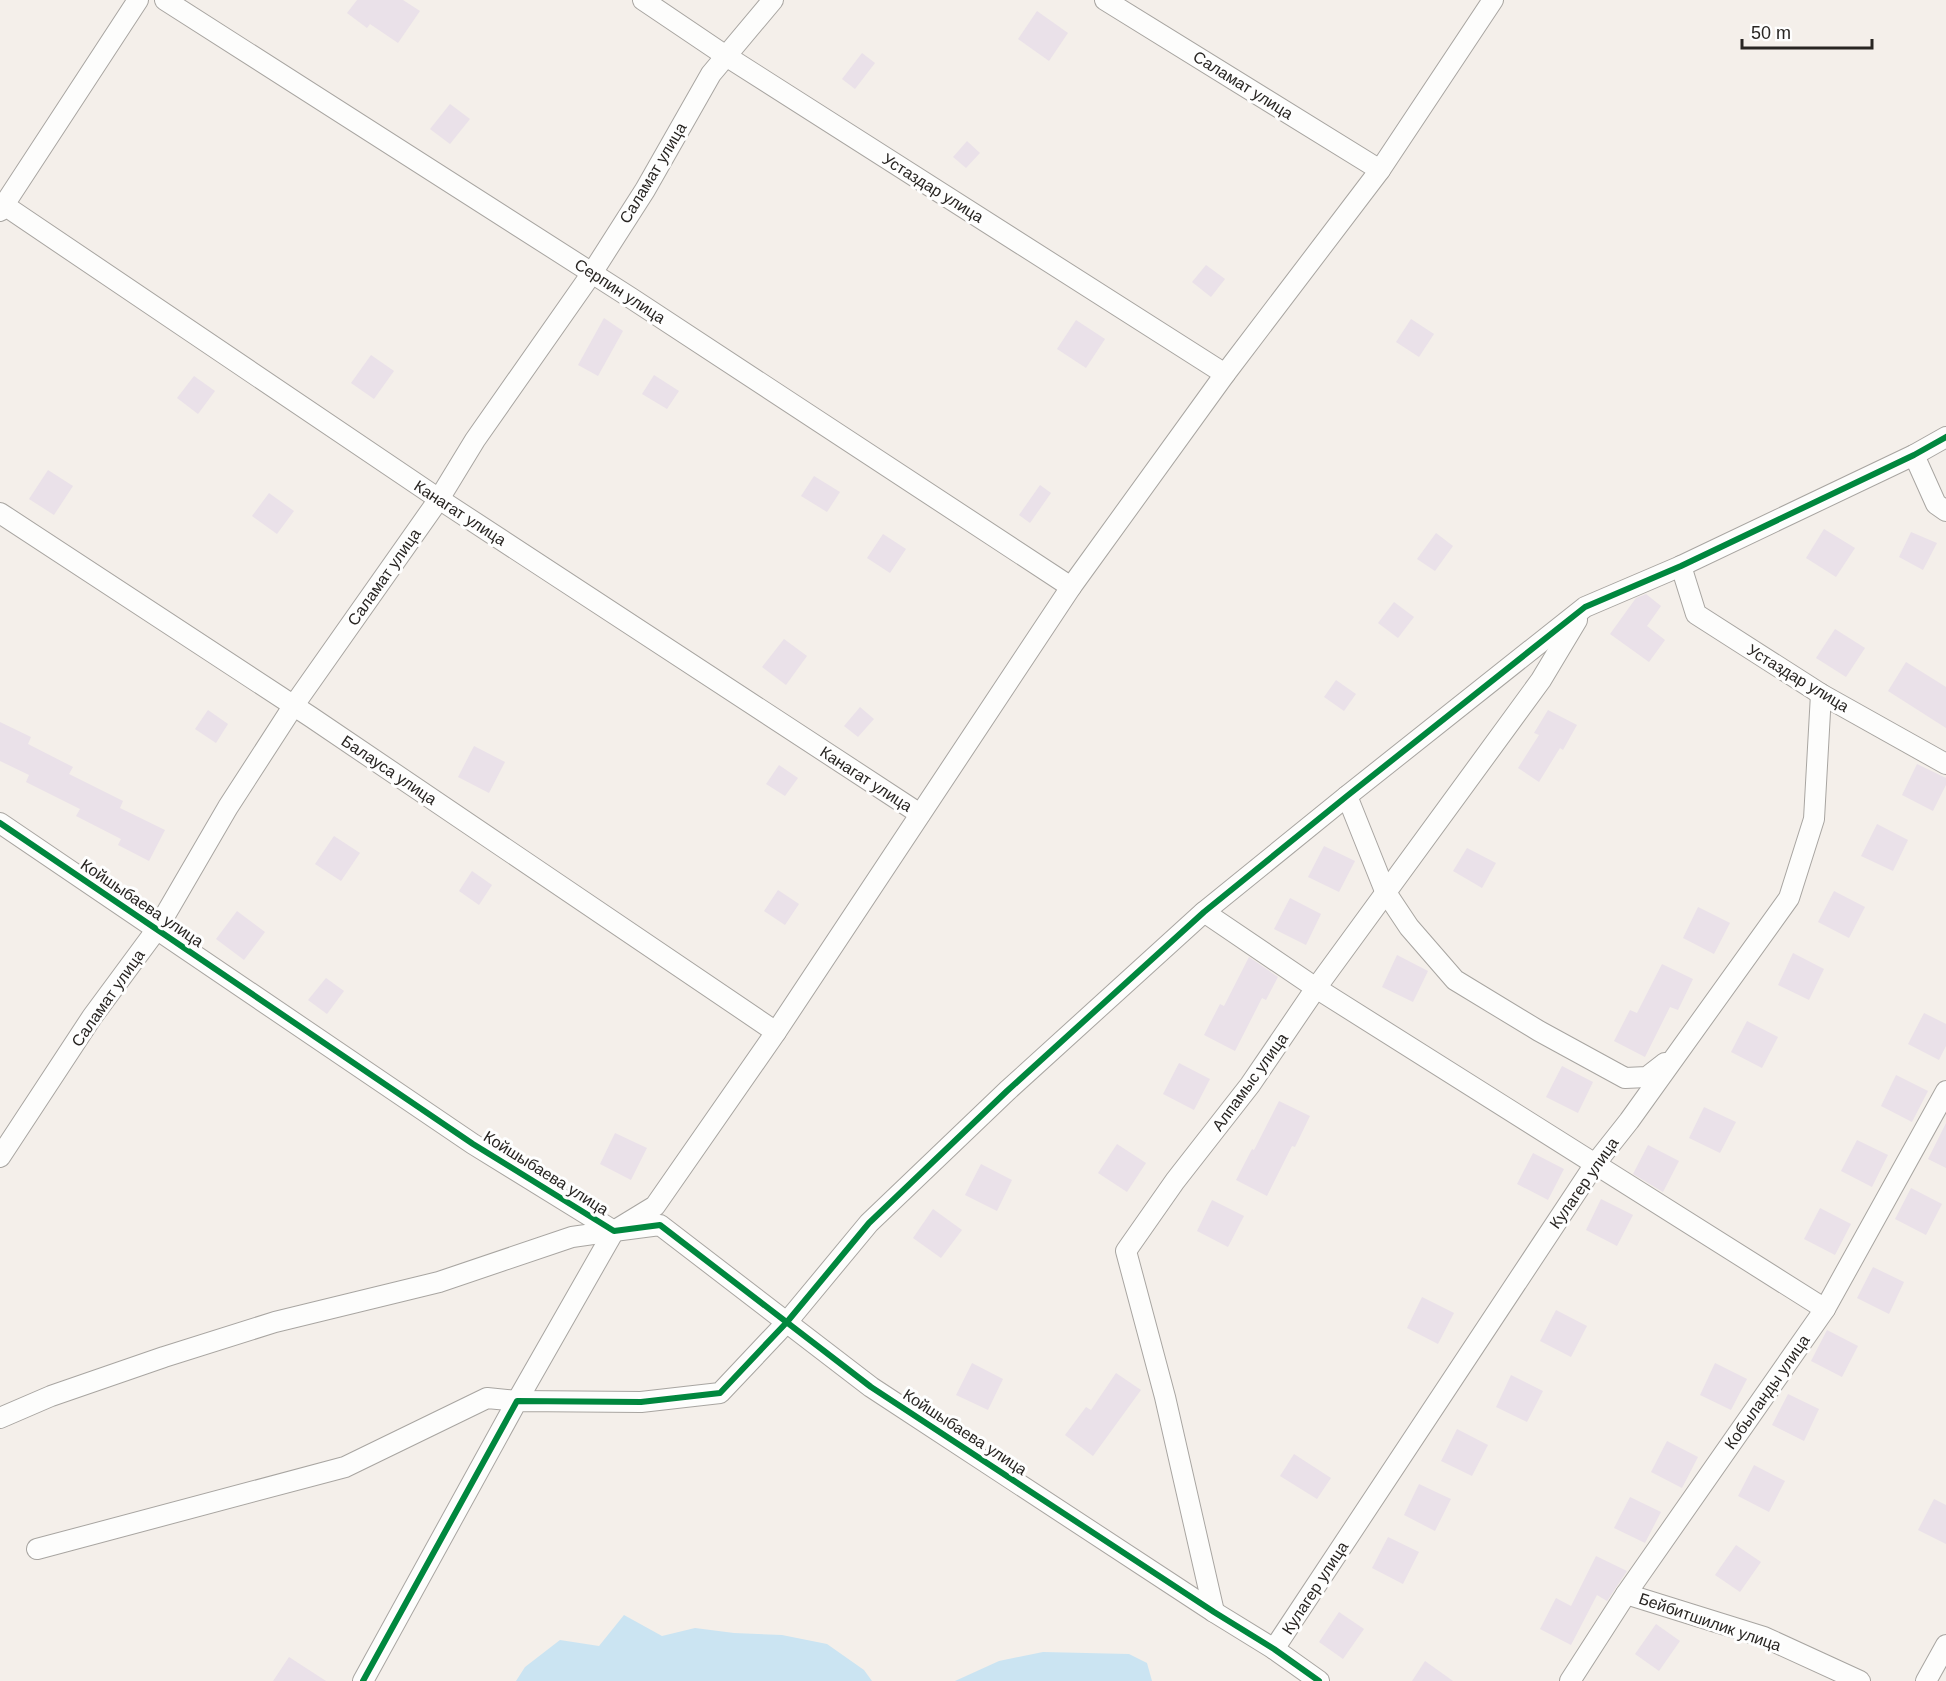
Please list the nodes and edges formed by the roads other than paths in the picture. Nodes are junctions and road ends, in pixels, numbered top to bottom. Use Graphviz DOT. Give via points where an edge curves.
graph roads {
  1 [pos="138,0"];
  2 [pos="165,0"];
  3 [pos="643,0"];
  4 [pos="773,0"];
  5 [pos="1105,0"];
  6 [pos="1493,0"];
  7 [pos="726,56"];
  8 [pos="1380,170"];
  9 [pos="2,208"];
  10 [pos="591,273"];
  11 [pos="1225,374"];
  12 [pos="1946,437"];
  13 [pos="1914,455"];
  14 [pos="439,499"];
  15 [pos="1946,511"];
  16 [pos="0,513"];
  17 [pos="1681,566"];
  18 [pos="1071,587"];
  19 [pos="1585,607"];
  20 [pos="1821,694"];
  21 [pos="294,705"];
  22 [pos="1946,764"];
  23 [pos="1347,796"];
  24 [pos="920,814"];
  25 [pos="0,823"];
  26 [pos="1386,891"];
  27 [pos="1204,912"];
  28 [pos="157,930"];
  29 [pos="1316,988"];
  30 [pos="776,1032"];
  31 [pos="1674,1056"];
  32 [pos="1946,1092"];
  33 [pos="0,1157"];
  34 [pos="1595,1164"];
  35 [pos="615,1231"];
  36 [pos="1825,1309"];
  37 [pos="787,1322"];
  38 [pos="517,1401"];
  39 [pos="0,1418"];
  40 [pos="37,1549"];
  41 [pos="1626,1594"];
  42 [pos="1214,1612"];
  43 [pos="1946,1645"];
  44 [pos="1274,1649"];
  45 [pos="363,1681"];
  46 [pos="1319,1681"];
  47 [pos="1570,1681"];
  48 [pos="1860,1681"];
  49 [pos="1926,1681"];
  1 -- 9 [label="street"];
  2 -- 10 [label="street, Серпин улица"];
  3 -- 7 [label="street, Устаздар улица"];
  4 -- 7 [label="street, Саламат улица"];
  5 -- 8 [label="street, Саламат улица"];
  6 -- 8 [label="street"];
  7 -- 10 [label="street, Саламат улица" via="711,74 645,190"];
  7 -- 11 [label="street, Устаздар улица"];
  8 -- 11 [label="street"];
  9 -- 14 [label="street, Канагат улица"];
  10 -- 14 [label="street, Саламат улица" via="475,440"];
  10 -- 18 [label="street, Серпин улица"];
  11 -- 18 [label="street"];
  12 -- 13 [label="street"];
  13 -- 15 [label="street" via="1936,504"];
  13 -- 17 [label="street"];
  14 -- 21 [label="street, Саламат улица"];
  14 -- 24 [label="street, Канагат улица"];
  16 -- 21 [label="street, Балауса улица"];
  17 -- 19 [label="street"];
  17 -- 20 [label="street, Устаздар улица" via="1696,614"];
  18 -- 24 [label="street"];
  19 -- 23 [label="street"];
  19 -- 26 [label="street, Алпамыс улица" via="1541,680"];
  20 -- 22 [label="street, Устаздар улица"];
  20 -- 31 [label="street, Кулагер улица" via="1814,819 1789,898"];
  21 -- 28 [label="street, Саламат улица" via="228,807"];
  21 -- 30 [label="street, Балауса улица"];
  23 -- 26 [label="street"];
  23 -- 27 [label="street"];
  24 -- 30 [label="street"];
  25 -- 28 [label="street, Койшыбаева улица"];
  26 -- 29 [label="street, Алпамыс улица"];
  26 -- 31 [label="street" via="1409,927 1455,980 1539,1031 1625,1078 1647,1077"];
  27 -- 29 [label="street"];
  27 -- 37 [label="street" via="868,1223"];
  28 -- 33 [label="street, Саламат улица" via="92,1017"];
  28 -- 35 [label="street, Койшыбаева улица" via="473,1144"];
  29 -- 34 [label="street"];
  29 -- 42 [label="street, Алпамыс улица" via="1250,1085 1126,1251 1165,1397"];
  30 -- 35 [label="street" via="655,1206"];
  31 -- 34 [label="street, Кулагер улица"];
  32 -- 36 [label="street, Кобыланды улица"];
  34 -- 36 [label="street"];
  34 -- 44 [label="street, Кулагер улица"];
  35 -- 37 [label="street, Койшыбаева улица" via="660,1225"];
  35 -- 38 [label="street"];
  35 -- 39 [label="street" via="572,1237 439,1282 275,1322 62,1392"];
  36 -- 41 [label="street, Кобыланды улица"];
  37 -- 38 [label="street" via="720,1393 641,1402"];
  37 -- 42 [label="street, Койшыбаева улица" via="871,1387"];
  38 -- 40 [label="street" via="487,1398 345,1467"];
  38 -- 45 [label="street"];
  41 -- 47 [label="street, Кобыланды улица"];
  41 -- 48 [label="street, Бейбитшилик улица" via="1764,1637"];
  42 -- 44 [label="street, Койшыбаева улица"];
  43 -- 49 [label="street"];
  44 -- 46 [label="street, Койшыбаева улица"];
}
